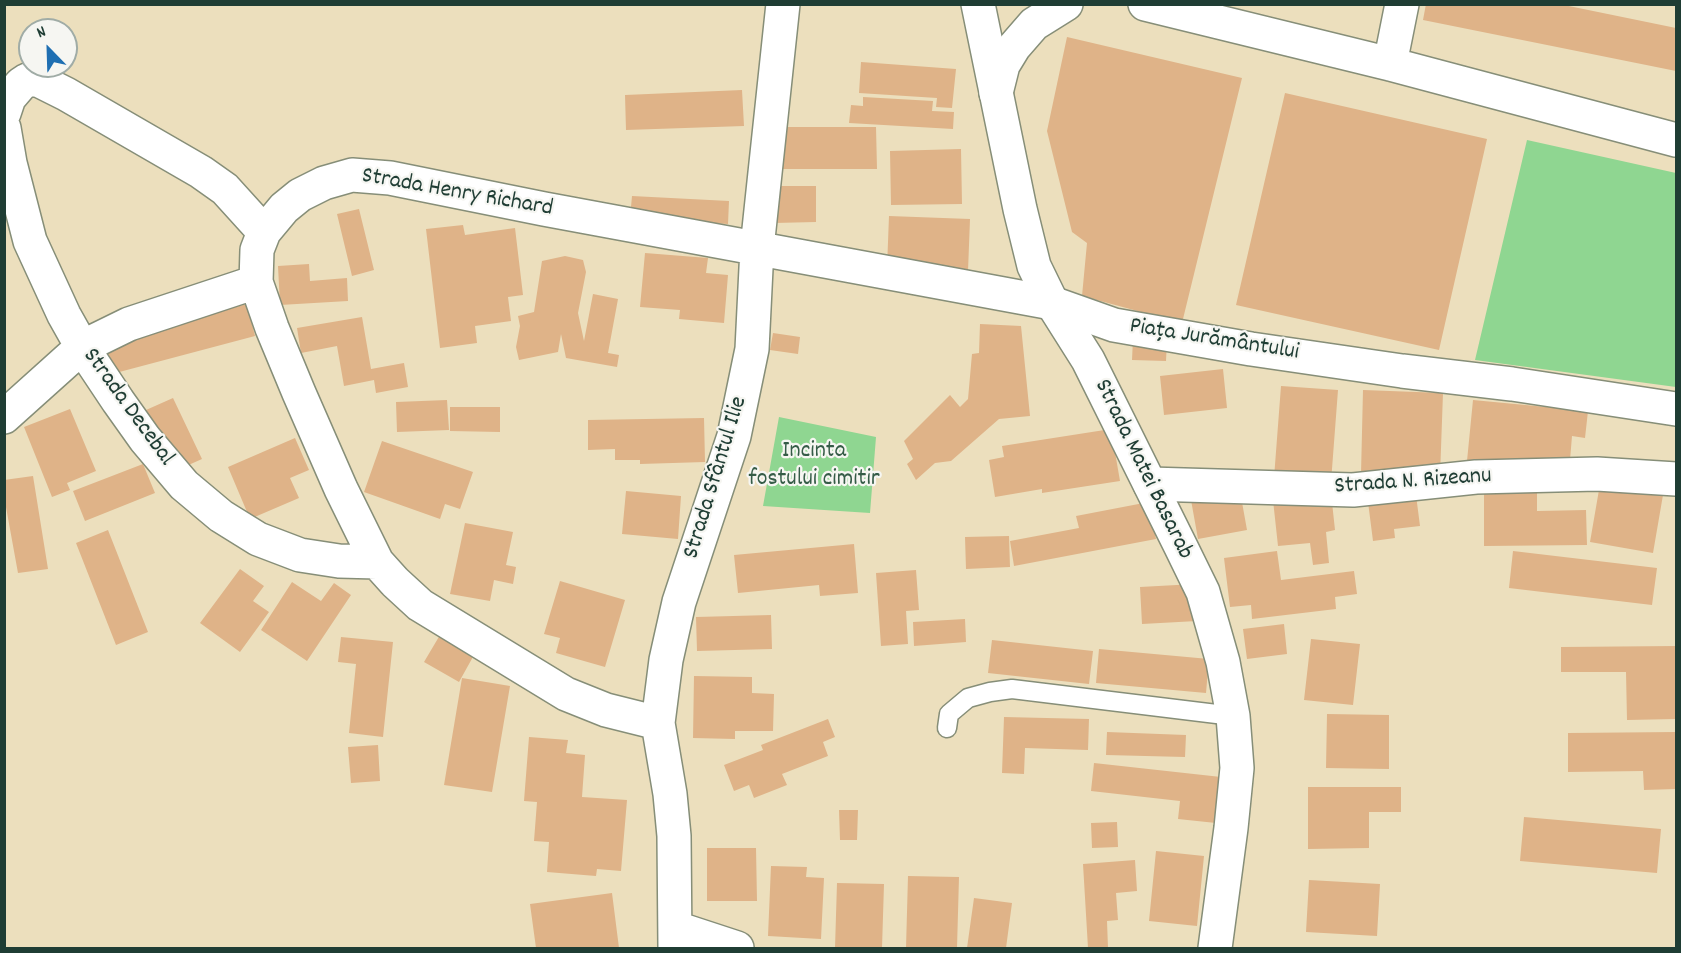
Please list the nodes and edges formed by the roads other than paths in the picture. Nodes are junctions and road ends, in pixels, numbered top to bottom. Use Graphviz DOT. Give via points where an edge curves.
graph roads {
  1 [pos="783,4"];
  2 [pos="978,4"];
  3 [pos="1066,4"];
  4 [pos="1145,4"];
  5 [pos="1402,4"];
  6 [pos="1390,64"];
  7 [pos="996,93"];
  8 [pos="4,113"];
  9 [pos="4,128"];
  10 [pos="1677,140"];
  11 [pos="264,232"];
  12 [pos="757,248"];
  13 [pos="256,282"];
  14 [pos="1052,303"];
  15 [pos="82,347"];
  16 [pos="1677,409"];
  17 [pos="4,417"];
  18 [pos="1677,479"];
  19 [pos="1149,484"];
  20 [pos="377,562"];
  21 [pos="1233,716"];
  22 [pos="658,723"];
  23 [pos="947,728"];
  24 [pos="676,938"];
  25 [pos="737,948"];
  26 [pos="1215,948"];
  1 -- 12 [label="street, Strada Sfântul Ilie"];
  2 -- 7 [label="street, Strada Matei Basarab"];
  3 -- 7 [label="street" via="1034,24 1014,47 1003,65"];
  4 -- 6 [label="street"];
  5 -- 6 [label="street"];
  6 -- 10 [label="street"];
  7 -- 14 [label="street, Strada Matei Basarab" via="1034,266"];
  8 -- 11 [label="street" via="21,84 38,80 201,172 225,189"];
  9 -- 15 [label="street, Strada Decebal" via="30,241"];
  11 -- 12 [label="street, Strada Henry Richard" via="300,195 352,175 390,178"];
  11 -- 13 [label="street, Strada Henry Richard" via="256,250"];
  12 -- 14 [label="street, Piața Jurământului"];
  12 -- 22 [label="street, Strada Sfântul Ilie" via="752,349 734,436 679,602"];
  13 -- 15 [label="street" via="129,324"];
  13 -- 20 [label="street" via="299,393"];
  14 -- 16 [label="street, Piața Jurământului" via="1114,325 1251,349"];
  14 -- 19 [label="street, Strada Matei Basarab" via="1088,360"];
  15 -- 17 [label="street"];
  15 -- 20 [label="street, Strada Decebal" via="145,439 184,485 221,516 258,539 300,555"];
  18 -- 19 [label="street, Strada N. Rizeanu" via="1597,474 1476,477 1353,490"];
  19 -- 21 [label="street, Strada Matei Basarab" via="1203,592"];
  20 -- 22 [label="street" via="420,605 566,694 606,710"];
  21 -- 23 [label="lane" via="1012,689 968,698 950,714"];
  21 -- 26 [label="street, Strada Matei Basarab" via="1237,768"];
  22 -- 24 [label="street, Strada Sfântul Ilie" via="674,836"];
  24 -- 25 [label="street"];
}
